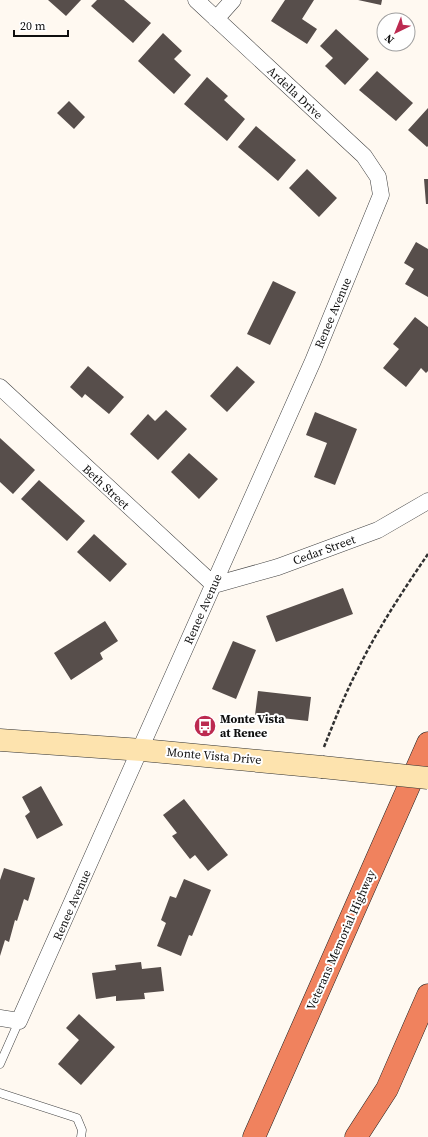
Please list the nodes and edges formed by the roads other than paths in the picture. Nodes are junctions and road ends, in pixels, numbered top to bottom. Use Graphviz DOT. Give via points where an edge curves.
graph roads {
  1 [pos="196,0"];
  2 [pos="233,0"];
  3 [pos="216,19"];
  4 [pos="381,195"];
  5 [pos="0,387"];
  6 [pos="428,501"];
  7 [pos="214,585"];
  8 [pos="0,740"];
  9 [pos="428,743"];
  10 [pos="142,750"];
  11 [pos="428,778"];
  12 [pos="428,994"];
  13 [pos="0,1018"];
  14 [pos="19,1021"];
  15 [pos="0,1064"];
  16 [pos="387,1089"];
  17 [pos="0,1093"];
  18 [pos="81,1137"];
  19 [pos="254,1137"];
  20 [pos="356,1137"];
  21 [pos="375,1137"];
  1 -- 3 [label="street, Ardella Drive"];
  2 -- 3 [label="street"];
  3 -- 4 [label="street, Ardella Drive" via="364,156 378,177"];
  4 -- 7 [label="street, Renee Avenue" via="313,362"];
  5 -- 7 [label="street, Beth Street"];
  6 -- 7 [label="street, Cedar Street" via="378,530 278,567"];
  7 -- 10 [label="street, Renee Avenue"];
  8 -- 10 [label="street, Monte Vista Drive"];
  9 -- 19 [label="highway, Veterans Memorial Highway"];
  10 -- 11 [label="street, Monte Vista Drive, bridge" via="322,759"];
  10 -- 14 [label="street, Renee Avenue"];
  12 -- 16 [label="highway"];
  13 -- 14 [label="street"];
  14 -- 15 [label="lane"];
  16 -- 20 [label="highway"];
  16 -- 21 [label="highway"];
  17 -- 18 [label="lane" via="77,1118 82,1130"];
}
